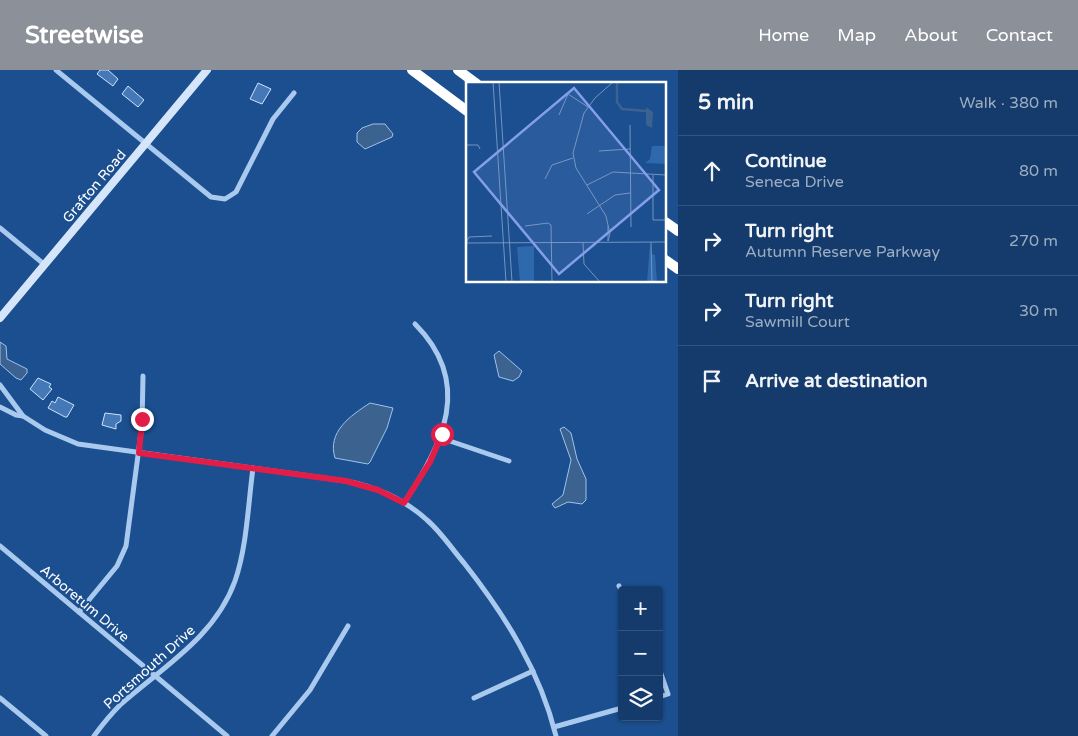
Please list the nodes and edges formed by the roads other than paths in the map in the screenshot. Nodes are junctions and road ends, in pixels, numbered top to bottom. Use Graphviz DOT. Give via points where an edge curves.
graph roads {
  1 [pos="56,70"];
  2 [pos="207,70"];
  3 [pos="412,70"];
  4 [pos="458,70"];
  5 [pos="474,82"];
  6 [pos="294,93"];
  7 [pos="466,110"];
  8 [pos="146,144"];
  9 [pos="666,223"];
  10 [pos="0,228"];
  11 [pos="678,232"];
  12 [pos="666,259"];
  13 [pos="45,265"];
  14 [pos="678,268"];
  15 [pos="0,318"];
  16 [pos="415,324"];
  17 [pos="143,376"];
  18 [pos="0,384"];
  19 [pos="0,407"];
  20 [pos="23,416"];
  21 [pos="441,438"];
  22 [pos="139,453"];
  23 [pos="509,461"];
  24 [pos="253,468"];
  25 [pos="404,503"];
  26 [pos="0,546"];
  27 [pos="79,612"];
  28 [pos="348,626"];
  29 [pos="533,671"];
  30 [pos="155,676"];
  31 [pos="663,680"];
  32 [pos="663,696"];
  33 [pos="0,698"];
  34 [pos="474,698"];
  35 [pos="618,709"];
  36 [pos="554,727"];
  37 [pos="46,736"];
  38 [pos="94,736"];
  39 [pos="227,736"];
  40 [pos="272,736"];
  41 [pos="556,736"];
  1 -- 8 [label="street"];
  2 -- 8 [label="street, Grafton Road"];
  3 -- 7 [label="highway"];
  4 -- 5 [label="highway"];
  6 -- 8 [label="street" via="272,119 238,189 228,198 217,200 211,197"];
  8 -- 13 [label="street, Grafton Road"];
  9 -- 11 [label="highway"];
  10 -- 13 [label="street"];
  12 -- 14 [label="highway"];
  13 -- 15 [label="street, Grafton Road"];
  16 -- 21 [label="street" via="432,342 444,376 447,400"];
  17 -- 22 [label="street"];
  18 -- 20 [label="street"];
  19 -- 20 [label="street"];
  20 -- 22 [label="street" via="71,442"];
  21 -- 23 [label="street"];
  21 -- 25 [label="street"];
  22 -- 24 [label="street"];
  22 -- 27 [label="street" via="124,552 113,571"];
  24 -- 25 [label="street" via="355,483"];
  24 -- 30 [label="street, Portsmouth Drive" via="239,566 229,595 203,634"];
  25 -- 29 [label="street" via="434,526 479,583 506,620"];
  26 -- 27 [label="street, Arboretum Drive"];
  27 -- 30 [label="street, Arboretum Drive"];
  28 -- 40 [label="street" via="310,690"];
  29 -- 34 [label="street"];
  29 -- 36 [label="street"];
  30 -- 38 [label="street, Portsmouth Drive" via="118,708"];
  30 -- 39 [label="street, Arboretum Drive"];
  31 -- 32 [label="street" via="668,694"];
  33 -- 37 [label="street"];
  35 -- 36 [label="street"];
  36 -- 41 [label="street"];
}
